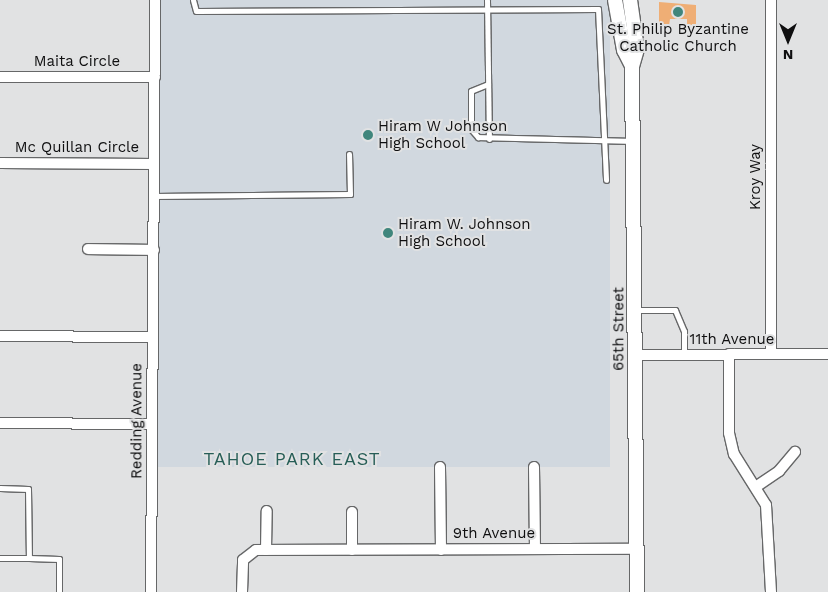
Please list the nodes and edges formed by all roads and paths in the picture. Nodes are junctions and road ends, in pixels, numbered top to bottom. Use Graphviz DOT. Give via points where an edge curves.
graph roads {
  1 [pos="155,0"];
  2 [pos="193,0"];
  3 [pos="487,0"];
  4 [pos="615,0"];
  5 [pos="630,0"];
  6 [pos="771,0"];
  7 [pos="487,11"];
  8 [pos="632,66"];
  9 [pos="0,77"];
  10 [pos="155,77"];
  11 [pos="488,84"];
  12 [pos="489,139"];
  13 [pos="633,140"];
  14 [pos="605,141"];
  15 [pos="349,154"];
  16 [pos="0,163"];
  17 [pos="154,164"];
  18 [pos="606,180"];
  19 [pos="154,196"];
  20 [pos="88,249"];
  21 [pos="154,250"];
  22 [pos="635,310"];
  23 [pos="0,336"];
  24 [pos="153,337"];
  25 [pos="729,354"];
  26 [pos="771,354"];
  27 [pos="828,354"];
  28 [pos="636,355"];
  29 [pos="684,355"];
  30 [pos="0,423"];
  31 [pos="152,424"];
  32 [pos="795,452"];
  33 [pos="440,467"];
  34 [pos="534,467"];
  35 [pos="757,486"];
  36 [pos="0,488"];
  37 [pos="267,511"];
  38 [pos="352,512"];
  39 [pos="535,549"];
  40 [pos="636,549"];
  41 [pos="266,550"];
  42 [pos="352,550"];
  43 [pos="441,550"];
  44 [pos="0,558"];
  45 [pos="28,558"];
  46 [pos="59,592"];
  47 [pos="151,592"];
  48 [pos="242,592"];
  49 [pos="637,592"];
  50 [pos="771,592"];
  1 -- 10 [label="street, Redding Avenue"];
  2 -- 7 [label="lane" via="196,10"];
  3 -- 7 [label="lane"];
  4 -- 8 [label="main road, 65th Street" via="624,50"];
  5 -- 8 [label="main road, 65th Street" via="640,39"];
  6 -- 26 [label="street, Kroy Way"];
  7 -- 11 [label="lane"];
  7 -- 14 [label="lane" via="598,10"];
  8 -- 22 [label="main road, 65th Street"];
  9 -- 10 [label="street, Maita Circle"];
  10 -- 17 [label="street, Redding Avenue"];
  11 -- 12 [label="lane"];
  11 -- 12 [label="lane" via="471,91 470,129 478,137"];
  12 -- 14 [label="lane"];
  13 -- 14 [label="lane"];
  14 -- 18 [label="lane"];
  15 -- 19 [label="lane" via="350,194"];
  16 -- 17 [label="street, Mc Quillan Circle"];
  17 -- 19 [label="street, Redding Avenue"];
  19 -- 21 [label="street, Redding Avenue"];
  20 -- 21 [label="street"];
  21 -- 24 [label="street, Redding Avenue"];
  22 -- 28 [label="main road, 65th Street"];
  22 -- 29 [label="lane" via="675,310 684,331"];
  23 -- 24 [label="street"];
  24 -- 31 [label="street, Redding Avenue"];
  25 -- 26 [label="street, 11th Avenue"];
  25 -- 29 [label="street, 11th Avenue"];
  25 -- 35 [label="street" via="731,444"];
  26 -- 27 [label="street, 11th Avenue"];
  28 -- 29 [label="street, 11th Avenue"];
  28 -- 40 [label="main road, 65th Street"];
  30 -- 31 [label="street"];
  31 -- 47 [label="street, Redding Avenue"];
  32 -- 35 [label="street" via="779,471"];
  33 -- 43 [label="street"];
  34 -- 39 [label="street"];
  35 -- 50 [label="street" via="769,518"];
  36 -- 45 [label="lane" via="28,489"];
  37 -- 41 [label="street"];
  38 -- 42 [label="street"];
  39 -- 40 [label="street, 9th Avenue"];
  39 -- 43 [label="street, 9th Avenue"];
  40 -- 49 [label="main road, 65th Street"];
  41 -- 42 [label="street, 9th Avenue"];
  41 -- 48 [label="street, 9th Avenue" via="251,552 243,560"];
  42 -- 43 [label="street, 9th Avenue"];
  44 -- 45 [label="lane"];
  45 -- 46 [label="lane" via="59,559"];
}
